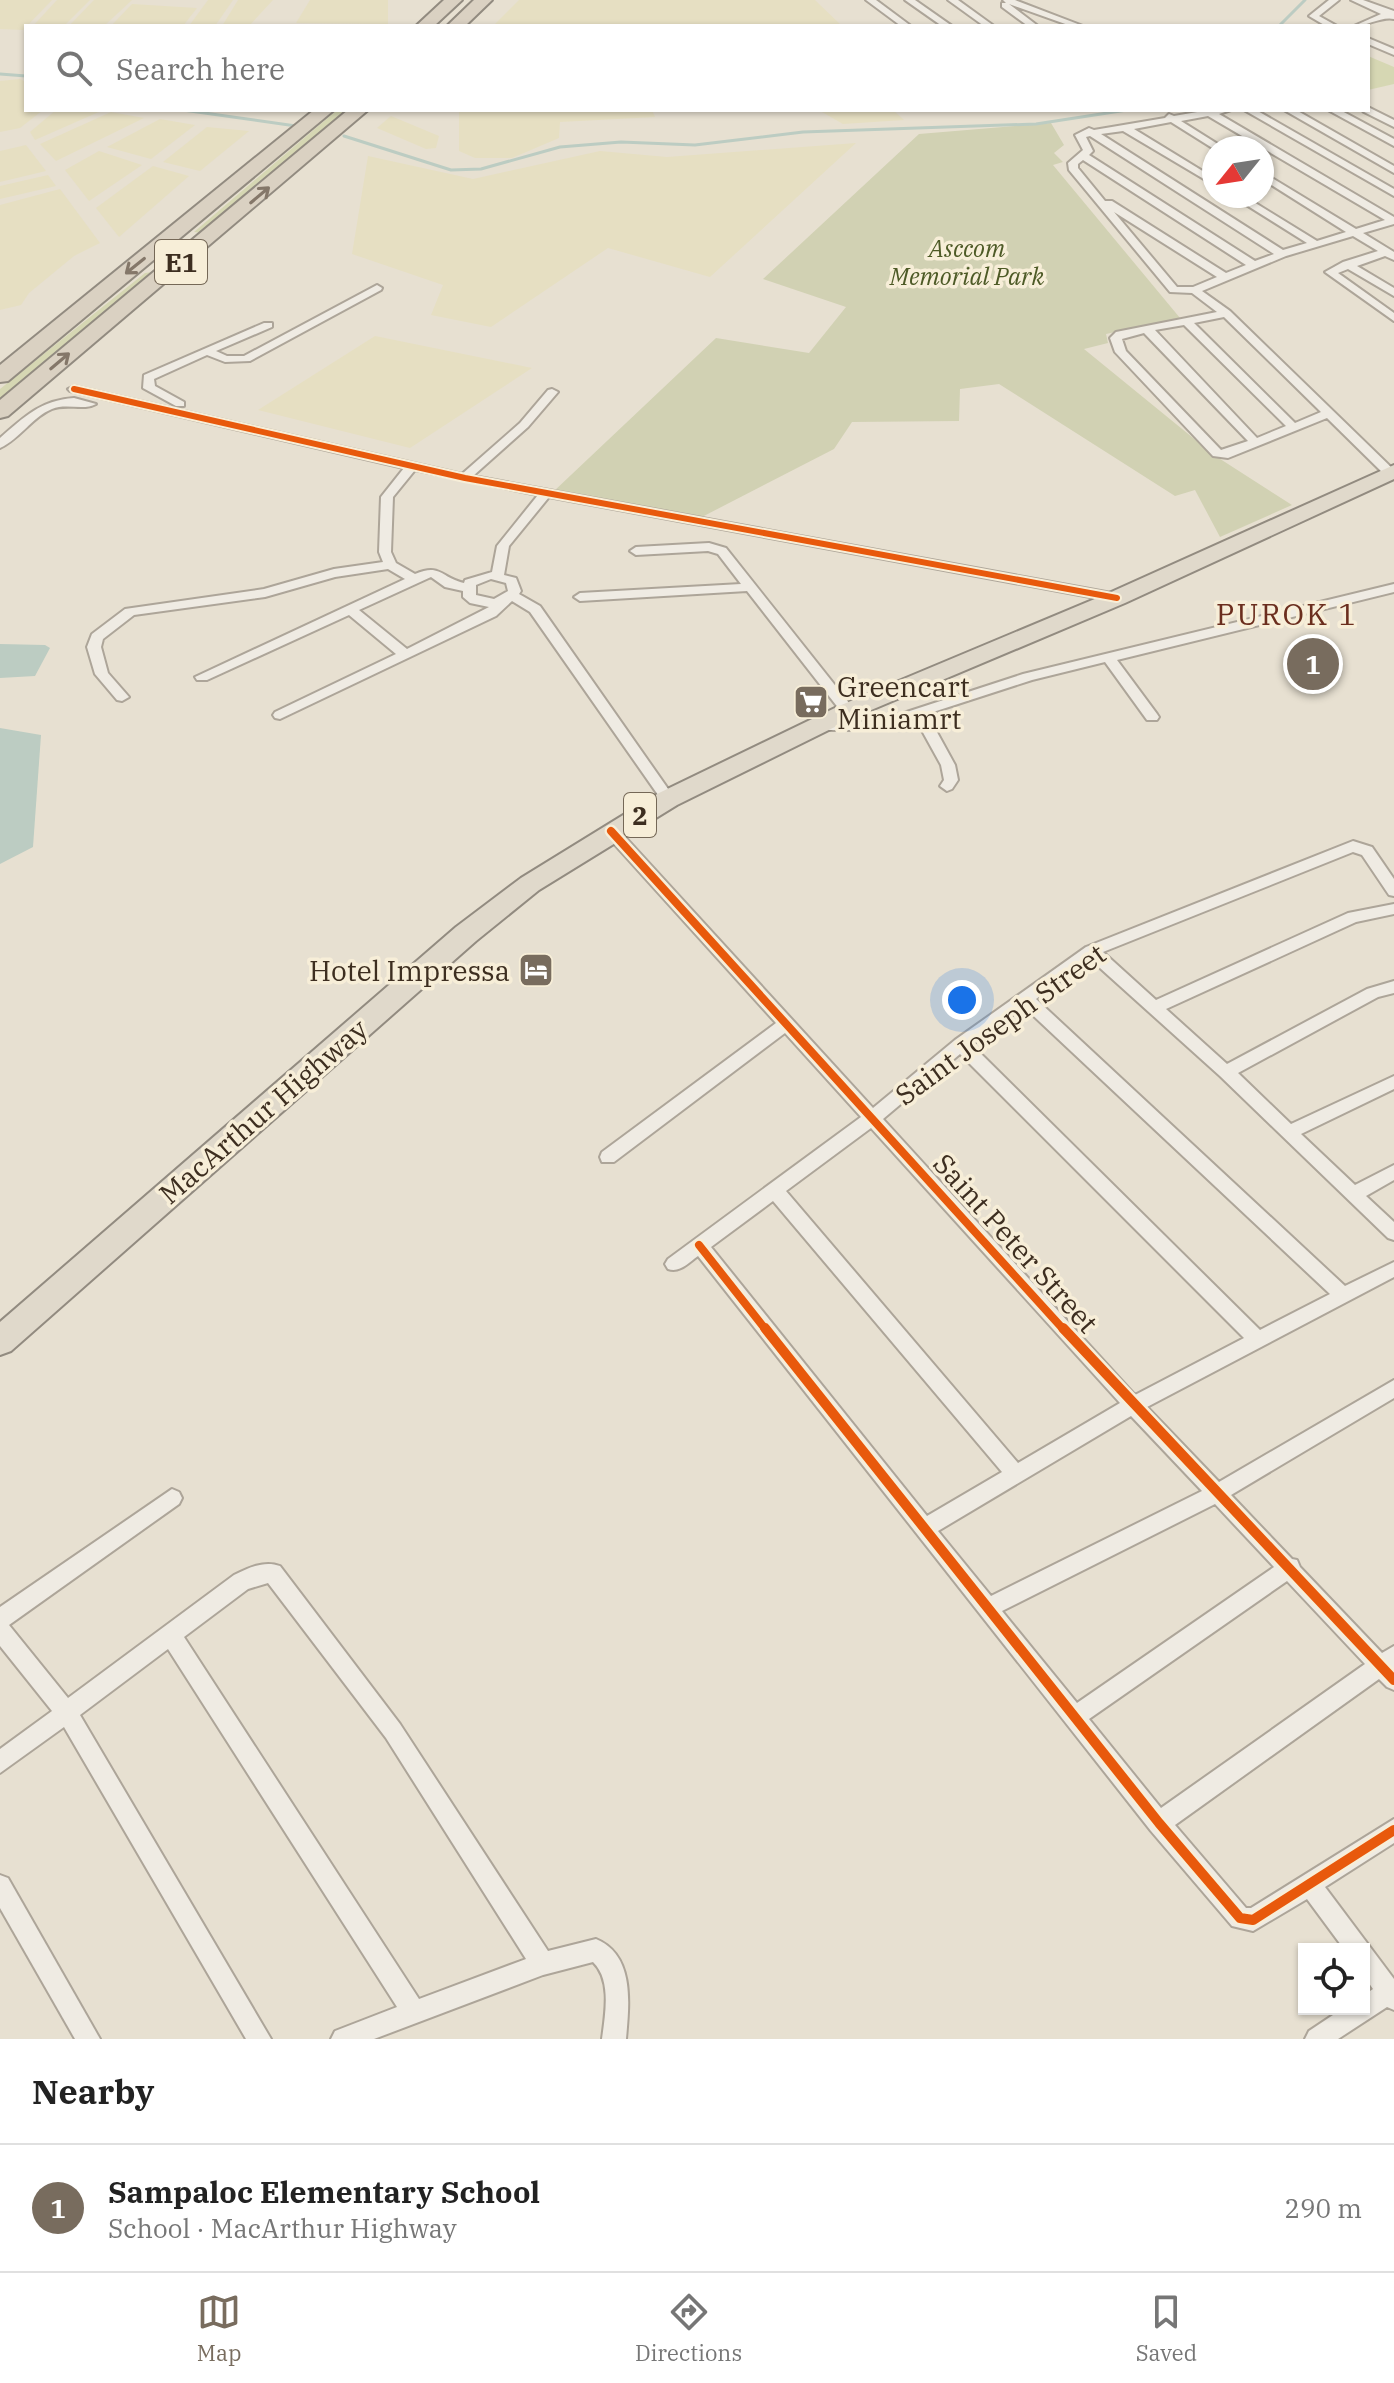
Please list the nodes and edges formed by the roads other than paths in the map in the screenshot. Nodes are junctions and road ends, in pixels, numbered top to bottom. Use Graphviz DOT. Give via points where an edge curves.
graph roads {
  1 [pos="454,0"];
  2 [pos="484,0"];
  3 [pos="887,0"];
  4 [pos="909,0"];
  5 [pos="952,0"];
  6 [pos="997,0"];
  7 [pos="1007,0"];
  8 [pos="1335,0"];
  9 [pos="1355,0"];
  10 [pos="873,2"];
  11 [pos="1393,14"];
  12 [pos="1059,18"];
  13 [pos="426,24"];
  14 [pos="457,24"];
  15 [pos="904,24"];
  16 [pos="945,24"];
  17 [pos="987,24"];
  18 [pos="1033,24"];
  19 [pos="1042,24"];
  20 [pos="1074,24"];
  21 [pos="1329,24"];
  22 [pos="1364,24"];
  23 [pos="1394,35"];
  24 [pos="1370,42"];
  25 [pos="1394,52"];
  26 [pos="323,112"];
  27 [pos="357,112"];
  28 [pos="1161,112"];
  29 [pos="1215,112"];
  30 [pos="1252,112"];
  31 [pos="1292,112"];
  32 [pos="1337,112"];
  33 [pos="1370,112"];
  34 [pos="1210,113"];
  35 [pos="1170,118"];
  36 [pos="1394,124"];
  37 [pos="1124,127"];
  38 [pos="1089,131"];
  39 [pos="1202,138"];
  40 [pos="1394,143"];
  41 [pos="1084,156"];
  42 [pos="1394,170"];
  43 [pos="1202,175"];
  44 [pos="1274,182"];
  45 [pos="1394,193"];
  46 [pos="1100,198"];
  47 [pos="1256,208"];
  48 [pos="1394,221"];
  49 [pos="1355,232"];
  50 [pos="1315,244"];
  51 [pos="1282,254"];
  52 [pos="1390,254"];
  53 [pos="1347,264"];
  54 [pos="1254,265"];
  55 [pos="1225,277"];
  56 [pos="377,288"];
  57 [pos="1194,290"];
  58 [pos="1394,293"];
  59 [pos="1226,313"];
  60 [pos="1394,318"];
  61 [pos="1186,321"];
  62 [pos="268,325"];
  63 [pos="1147,329"];
  64 [pos="207,351"];
  65 [pos="0,376"];
  66 [pos="74,389"];
  67 [pos="552,392"];
  68 [pos="0,411"];
  69 [pos="190,413"];
  70 [pos="1330,413"];
  71 [pos="1294,428"];
  72 [pos="0,444"];
  73 [pos="1257,444"];
  74 [pos="411,467"];
  75 [pos="1392,472"];
  76 [pos="465,478"];
  77 [pos="546,493"];
  78 [pos="636,551"];
  79 [pos="390,565"];
  80 [pos="498,575"];
  81 [pos="414,579"];
  82 [pos="750,587"];
  83 [pos="467,588"];
  84 [pos="1394,588"];
  85 [pos="580,597"];
  86 [pos="1117,598"];
  87 [pos="507,599"];
  88 [pos="350,609"];
  89 [pos="405,654"];
  90 [pos="1108,657"];
  91 [pos="202,677"];
  92 [pos="122,697"];
  93 [pos="848,711"];
  94 [pos="920,714"];
  95 [pos="280,715"];
  96 [pos="1152,717"];
  97 [pos="817,726"];
  98 [pos="947,786"];
  99 [pos="668,799"];
  100 [pos="611,831"];
  101 [pos="1394,891"];
  102 [pos="1394,909"];
  103 [pos="1091,951"];
  104 [pos="1394,987"];
  105 [pos="1025,998"];
  106 [pos="1155,1007"];
  107 [pos="787,1023"];
  108 [pos="961,1044"];
  109 [pos="1226,1072"];
  110 [pos="1394,1082"];
  111 [pos="873,1118"];
  112 [pos="1289,1132"];
  113 [pos="608,1157"];
  114 [pos="1394,1172"];
  115 [pos="774,1190"];
  116 [pos="1354,1194"];
  117 [pos="1394,1233"];
  118 [pos="699,1245"];
  119 [pos="674,1264"];
  120 [pos="1394,1269"];
  121 [pos="1344,1296"];
  122 [pos="1258,1340"];
  123 [pos="0,1341"];
  124 [pos="1394,1388"];
  125 [pos="1133,1405"];
  126 [pos="1016,1474"];
  127 [pos="1218,1493"];
  128 [pos="172,1498"];
  129 [pos="925,1528"];
  130 [pos="1290,1567"];
  131 [pos="987,1608"];
  132 [pos="0,1619"];
  133 [pos="0,1630"];
  134 [pos="172,1637"];
  135 [pos="1387,1660"];
  136 [pos="1394,1680"];
  137 [pos="67,1713"];
  138 [pos="1074,1717"];
  139 [pos="0,1762"];
  140 [pos="1159,1823"];
  141 [pos="1394,1830"];
  142 [pos="1310,1885"];
  143 [pos="0,1886"];
  144 [pos="1354,1943"];
  145 [pos="543,1964"];
  146 [pos="1370,1965"];
  147 [pos="1392,1995"];
  148 [pos="1370,2006"];
  149 [pos="414,2012"];
  150 [pos="1354,2015"];
  151 [pos="88,2039"];
  152 [pos="259,2039"];
  153 [pos="343,2039"];
  154 [pos="614,2039"];
  155 [pos="1317,2039"];
  1 -- 13 [label="highway"];
  2 -- 14 [label="highway"];
  3 -- 10 [label="street"];
  4 -- 16 [label="street"];
  5 -- 17 [label="street"];
  6 -- 18 [label="street"];
  7 -- 12 [label="street"];
  8 -- 21 [label="street" via="1313,16"];
  9 -- 11 [label="street"];
  10 -- 15 [label="street"];
  11 -- 22 [label="street"];
  12 -- 19 [label="street"];
  12 -- 20 [label="street"];
  23 -- 24 [label="street"];
  24 -- 25 [label="street"];
  26 -- 65 [label="highway, E1, one-way"];
  68 -- 27 [label="highway, E1, one-way"];
  28 -- 35 [label="street"];
  29 -- 34 [label="street"];
  30 -- 45 [label="street"];
  31 -- 42 [label="street"];
  32 -- 40 [label="street"];
  33 -- 36 [label="street"];
  34 -- 35 [label="street"];
  34 -- 48 [label="street"];
  35 -- 37 [label="street"];
  35 -- 39 [label="street"];
  37 -- 38 [label="street"];
  37 -- 43 [label="street"];
  38 -- 41 [label="street" via="1080,135 1088,149"];
  38 -- 51 [label="street"];
  41 -- 46 [label="street" via="1073,168"];
  41 -- 54 [label="street"];
  44 -- 49 [label="street"];
  46 -- 55 [label="street"];
  46 -- 57 [label="street" via="1170,287"];
  47 -- 50 [label="street"];
  48 -- 49 [label="street"];
  49 -- 50 [label="street"];
  49 -- 52 [label="street"];
  50 -- 51 [label="street"];
  51 -- 54 [label="street"];
  52 -- 53 [label="street"];
  53 -- 58 [label="street"];
  53 -- 60 [label="street" via="1332,269 1331,275"];
  54 -- 55 [label="street"];
  55 -- 57 [label="street"];
  56 -- 64 [label="street" via="246,359 225,359"];
  57 -- 59 [label="street"];
  59 -- 61 [label="street"];
  59 -- 70 [label="street"];
  61 -- 63 [label="street"];
  61 -- 71 [label="street"];
  62 -- 64 [label="street"];
  63 -- 73 [label="street"];
  63 -- 73 [label="street" via="1116,335 1121,352 1217,453 1229,455"];
  64 -- 69 [label="street" via="157,371 147,382 155,393"];
  66 -- 69 [label="street"];
  67 -- 76 [label="street"];
  69 -- 72 [label="street" via="152,413 61,399"];
  69 -- 74 [label="street"];
  70 -- 71 [label="street"];
  70 -- 75 [label="street"];
  71 -- 73 [label="street"];
  74 -- 76 [label="street"];
  74 -- 79 [label="street" via="391,490 386,505 385,552"];
  75 -- 86 [label="highway, MacArthur Highway / 2"];
  76 -- 77 [label="street"];
  77 -- 80 [label="street" via="503,546"];
  77 -- 86 [label="street"];
  78 -- 82 [label="street" via="719,548"];
  79 -- 81 [label="street"];
  79 -- 92 [label="street" via="334,573 265,593 130,612 97,637 94,647 102,674"];
  80 -- 83 [label="street" via="475,579"];
  80 -- 87 [label="street" via="511,581 515,591"];
  81 -- 83 [label="street" via="433,572"];
  81 -- 88 [label="street"];
  82 -- 85 [label="street"];
  82 -- 93 [label="street"];
  83 -- 87 [label="street" via="469,597 480,603"];
  84 -- 90 [label="street"];
  86 -- 93 [label="highway, MacArthur Highway / 2"];
  87 -- 89 [label="street" via="491,613"];
  87 -- 99 [label="street" via="535,609"];
  88 -- 89 [label="street"];
  88 -- 91 [label="street"];
  89 -- 95 [label="street"];
  90 -- 94 [label="street" via="1028,677"];
  90 -- 96 [label="street"];
  93 -- 97 [label="highway, MacArthur Highway / 2"];
  94 -- 97 [label="street" via="877,726"];
  94 -- 98 [label="street" via="948,765"];
  97 -- 99 [label="highway, MacArthur Highway / 2"];
  99 -- 100 [label="highway, MacArthur Highway / 2"];
  100 -- 107 [label="street, Saint Peter Street"];
  100 -- 123 [label="highway, MacArthur Highway / 2" via="466,934"];
  101 -- 103 [label="street, Saint Joseph Street" via="1361,846 1243,887"];
  102 -- 106 [label="street" via="1353,917"];
  103 -- 105 [label="street, Saint Joseph Street"];
  103 -- 106 [label="street"];
  104 -- 109 [label="street" via="1373,993"];
  105 -- 108 [label="street, Saint Joseph Street"];
  105 -- 121 [label="street"];
  106 -- 109 [label="street"];
  107 -- 111 [label="street, Saint Peter Street"];
  107 -- 113 [label="street"];
  108 -- 111 [label="street, Saint Joseph Street"];
  108 -- 122 [label="street"];
  109 -- 112 [label="street"];
  110 -- 112 [label="street"];
  111 -- 115 [label="street, Saint Joseph Street"];
  111 -- 125 [label="street, Saint Peter Street"];
  112 -- 116 [label="street"];
  114 -- 116 [label="street"];
  115 -- 118 [label="street, Saint Joseph Street"];
  115 -- 126 [label="street"];
  116 -- 117 [label="street"];
  118 -- 119 [label="street, Saint Joseph Street"];
  118 -- 129 [label="street"];
  120 -- 121 [label="street"];
  121 -- 122 [label="street"];
  122 -- 125 [label="street"];
  124 -- 127 [label="street"];
  125 -- 126 [label="street"];
  125 -- 127 [label="street, Saint Peter Street"];
  126 -- 129 [label="street"];
  127 -- 130 [label="street, Saint Peter Street"];
  127 -- 131 [label="street"];
  128 -- 132 [label="street"];
  129 -- 131 [label="street"];
  130 -- 135 [label="street, Saint Peter Street"];
  130 -- 138 [label="street"];
  131 -- 138 [label="street"];
  133 -- 137 [label="street"];
  134 -- 137 [label="street"];
  134 -- 145 [label="street" via="249,1576 278,1576 393,1731"];
  134 -- 149 [label="street"];
  135 -- 136 [label="street, Saint Peter Street"];
  135 -- 140 [label="street"];
  137 -- 139 [label="street"];
  137 -- 152 [label="street"];
  138 -- 140 [label="street"];
  140 -- 142 [label="street" via="1240,1918 1253,1920"];
  141 -- 142 [label="street"];
  142 -- 144 [label="street"];
  143 -- 151 [label="street"];
  145 -- 149 [label="street"];
  145 -- 154 [label="street" via="596,1950 604,1955 617,2000"];
  146 -- 147 [label="street"];
  147 -- 148 [label="street"];
  149 -- 153 [label="street"];
  150 -- 155 [label="street"];
}
